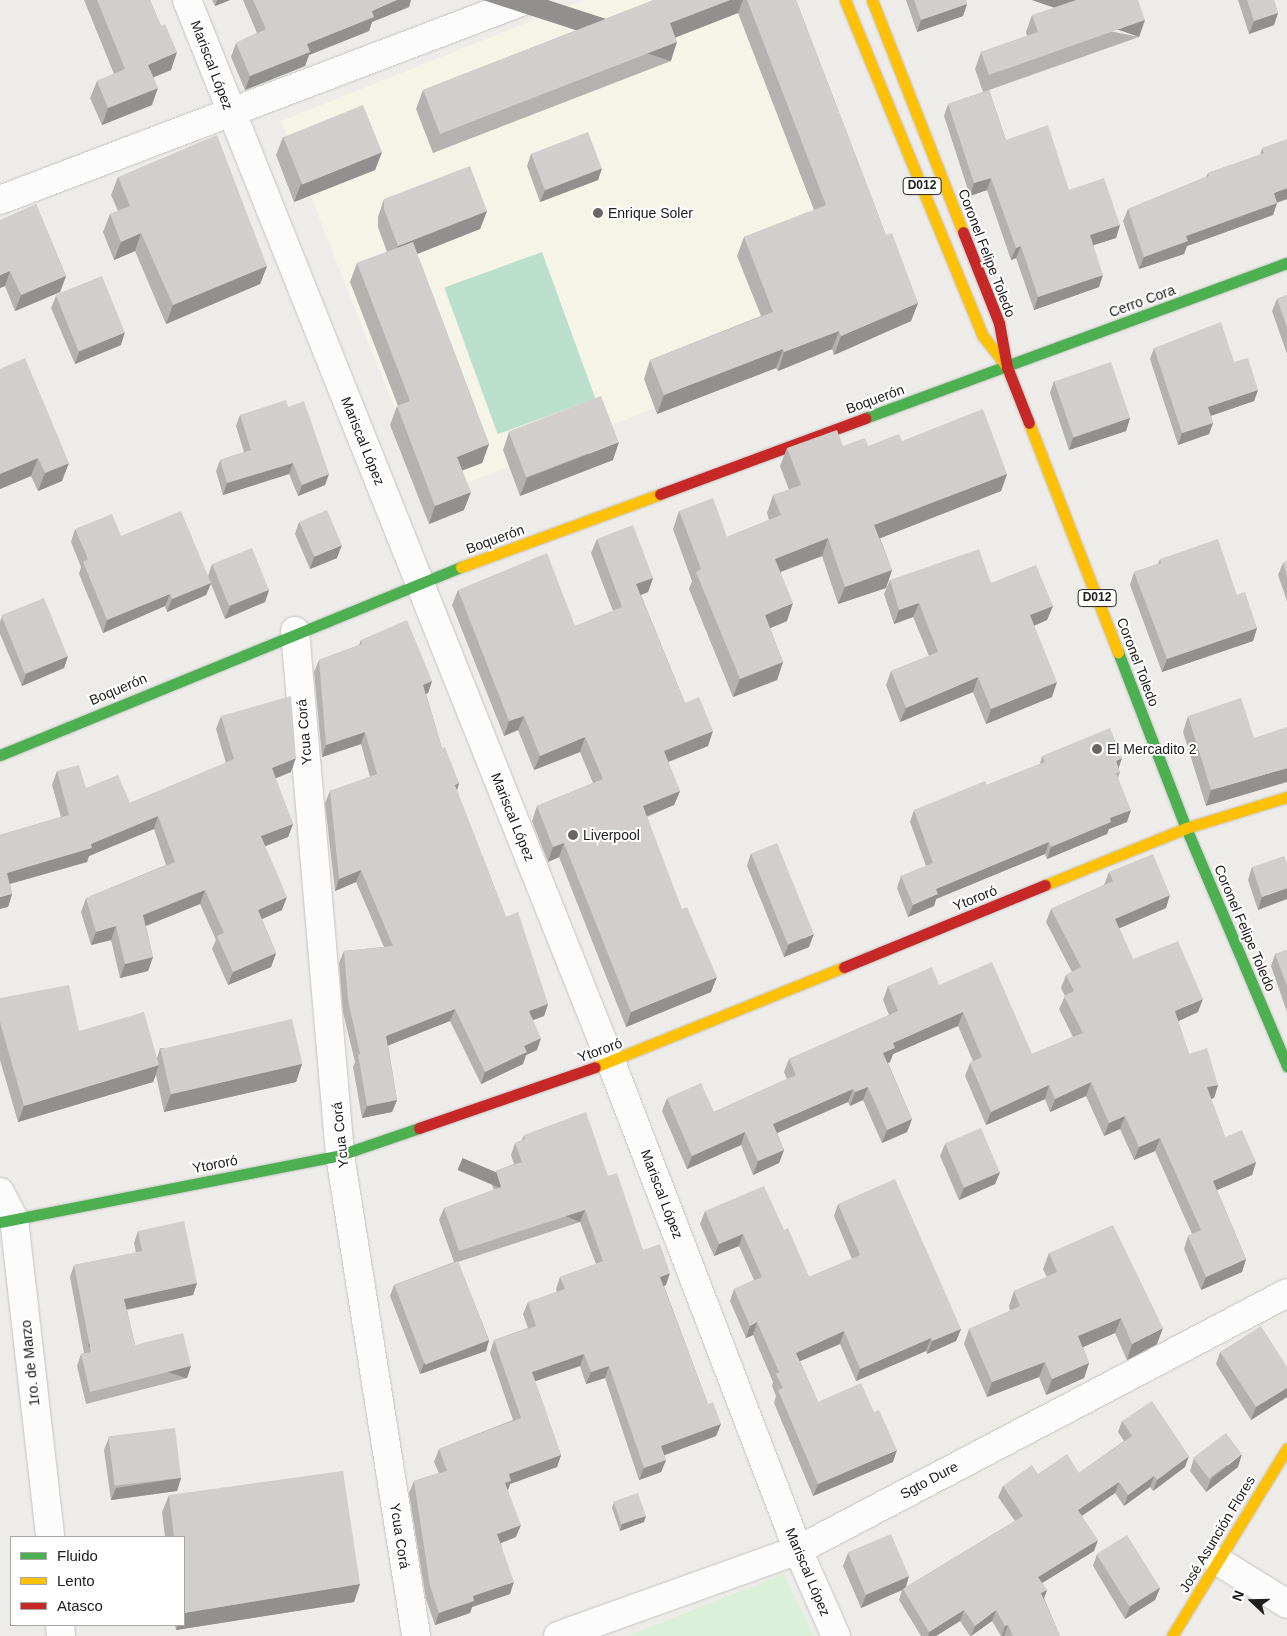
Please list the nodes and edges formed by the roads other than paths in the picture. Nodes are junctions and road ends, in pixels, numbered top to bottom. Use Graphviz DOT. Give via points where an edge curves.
graph roads {
  1 [pos="187,0"];
  2 [pos="526,0"];
  3 [pos="845,0"];
  4 [pos="872,0"];
  5 [pos="231,114"];
  6 [pos="0,200"];
  7 [pos="1287,263"];
  8 [pos="1007,367"];
  9 [pos="420,582"];
  10 [pos="295,631"];
  11 [pos="0,755"];
  12 [pos="1287,797"];
  13 [pos="1186,828"];
  14 [pos="611,1062"];
  15 [pos="1287,1066"];
  16 [pos="340,1155"];
  17 [pos="0,1192"];
  18 [pos="7,1220"];
  19 [pos="1287,1293"];
  20 [pos="1287,1448"];
  21 [pos="50,1536"];
  22 [pos="798,1550"];
  23 [pos="1218,1561"];
  24 [pos="1287,1604"];
  25 [pos="416,1636"];
  26 [pos="558,1636"];
  27 [pos="836,1636"];
  28 [pos="1172,1636"];
  1 -- 5 [label="street, Mariscal López"];
  2 -- 5 [label="street"];
  3 -- 8 [label="street, D012" via="983,336"];
  4 -- 8 [label="street, Coronel Felipe Toledo / D012" via="999,323"];
  5 -- 6 [label="street"];
  5 -- 9 [label="street, Mariscal López"];
  7 -- 8 [label="street, Cerro Cora"];
  8 -- 9 [label="street, Boquerón"];
  8 -- 13 [label="street, Coronel Toledo / D012"];
  9 -- 10 [label="street, Boquerón"];
  9 -- 14 [label="street, Mariscal López"];
  10 -- 11 [label="street, Boquerón"];
  10 -- 16 [label="street, Ycua Corá"];
  12 -- 13 [label="street, Ytororó"];
  13 -- 14 [label="street, Ytororó"];
  13 -- 15 [label="street, Coronel Felipe Toledo / D012"];
  14 -- 16 [label="street, Ytororó"];
  14 -- 22 [label="street, Mariscal López"];
  16 -- 18 [label="street, Ytororó"];
  16 -- 25 [label="street, Ycua Corá"];
  17 -- 18 [label="street, 1ro. de Marzo"];
  18 -- 21 [label="street, 1ro. de Marzo"];
  19 -- 22 [label="street, Sgto Dure"];
  20 -- 23 [label="street, José Asunción Flores"];
  22 -- 26 [label="street, Sgto Dure"];
  22 -- 27 [label="street, Mariscal López"];
  23 -- 24 [label="street"];
  23 -- 28 [label="street, José Asunción Flores"];
}
